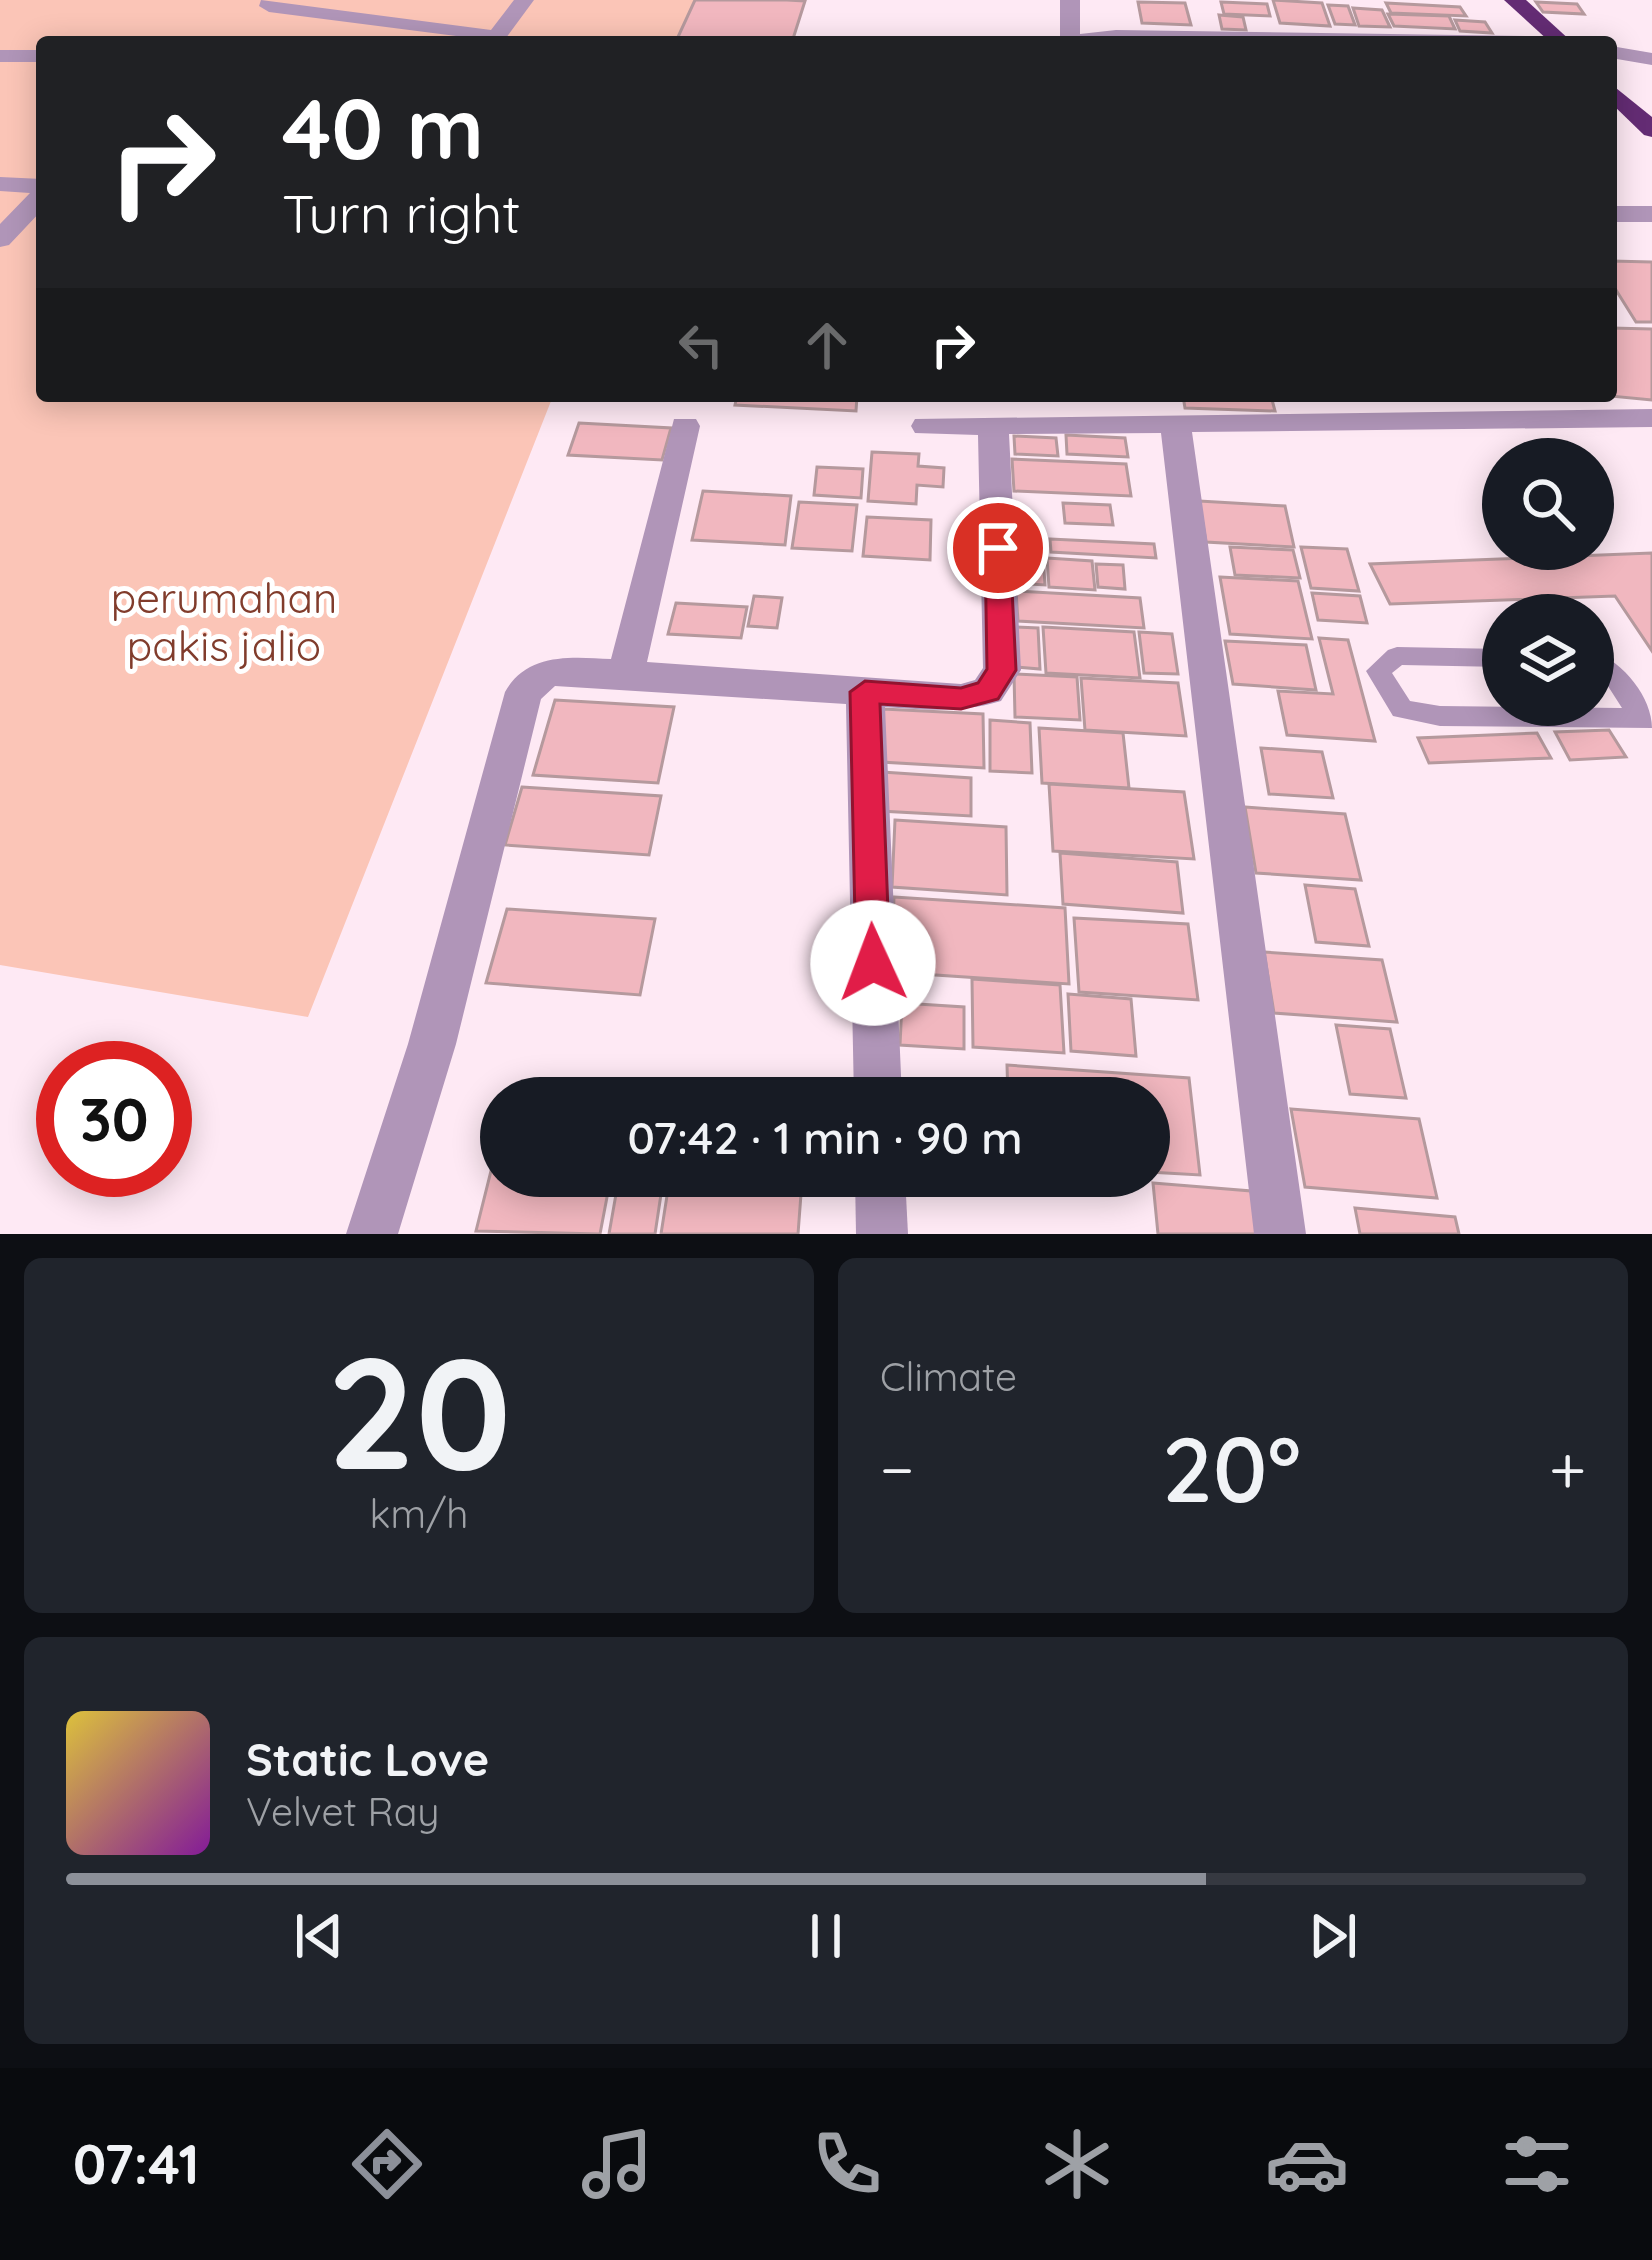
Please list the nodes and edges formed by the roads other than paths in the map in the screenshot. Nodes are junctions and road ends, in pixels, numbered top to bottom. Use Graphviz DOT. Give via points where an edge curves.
graph roads {
  1 [pos="271,0"];
  2 [pos="404,0"];
  3 [pos="524,0"];
  4 [pos="1070,0"];
  5 [pos="1492,0"];
  6 [pos="1514,0"];
  7 [pos="356,31"];
  8 [pos="473,36"];
  9 [pos="497,36"];
  10 [pos="1070,36"];
  11 [pos="1120,36"];
  12 [pos="1401,36"];
  13 [pos="1531,36"];
  14 [pos="1555,36"];
  15 [pos="1617,53"];
  16 [pos="0,56"];
  17 [pos="36,56"];
  18 [pos="1652,59"];
  19 [pos="1617,97"];
  20 [pos="1617,118"];
  21 [pos="1652,130"];
  22 [pos="1652,150"];
  23 [pos="0,184"];
  24 [pos="36,186"];
  25 [pos="36,201"];
  26 [pos="1617,214"];
  27 [pos="1652,214"];
  28 [pos="0,239"];
  29 [pos="1043,411"];
  30 [pos="1652,418"];
  31 [pos="685,426"];
  32 [pos="926,426"];
  33 [pos="993,426"];
  34 [pos="1176,427"];
  35 [pos="1482,658"];
  36 [pos="626,674"];
  37 [pos="1614,675"];
  38 [pos="865,692"];
  39 [pos="1482,716"];
  40 [pos="1614,718"];
  41 [pos="1647,718"];
  42 [pos="877,1077"];
  43 [pos="881,1197"];
  44 [pos="372,1234"];
  45 [pos="882,1234"];
  46 [pos="1280,1234"];
  1 -- 7 [label="street" via="269,6"];
  2 -- 7 [label="street"];
  3 -- 9 [label="street"];
  4 -- 10 [label="street"];
  5 -- 13 [label="highway"];
  6 -- 14 [label="highway"];
  7 -- 8 [label="street"];
  11 -- 12 [label="street" via="1210,27"];
  15 -- 18 [label="street"];
  16 -- 17 [label="street"];
  19 -- 21 [label="highway"];
  20 -- 22 [label="highway"];
  23 -- 24 [label="street"];
  25 -- 28 [label="street"];
  26 -- 27 [label="street"];
  29 -- 33 [label="street"];
  29 -- 34 [label="street"];
  30 -- 34 [label="street"];
  31 -- 36 [label="street"];
  32 -- 33 [label="street"];
  33 -- 38 [label="street" via="1002,670 988,691 961,698"];
  34 -- 46 [label="street"];
  35 -- 39 [label="lane" via="1397,656 1378,671 1402,709"];
  36 -- 38 [label="street"];
  36 -- 44 [label="street" via="544,674 524,692 432,1044"];
  37 -- 41 [label="lane"];
  38 -- 42 [label="street"];
  40 -- 41 [label="lane"];
  43 -- 45 [label="street"];
}
